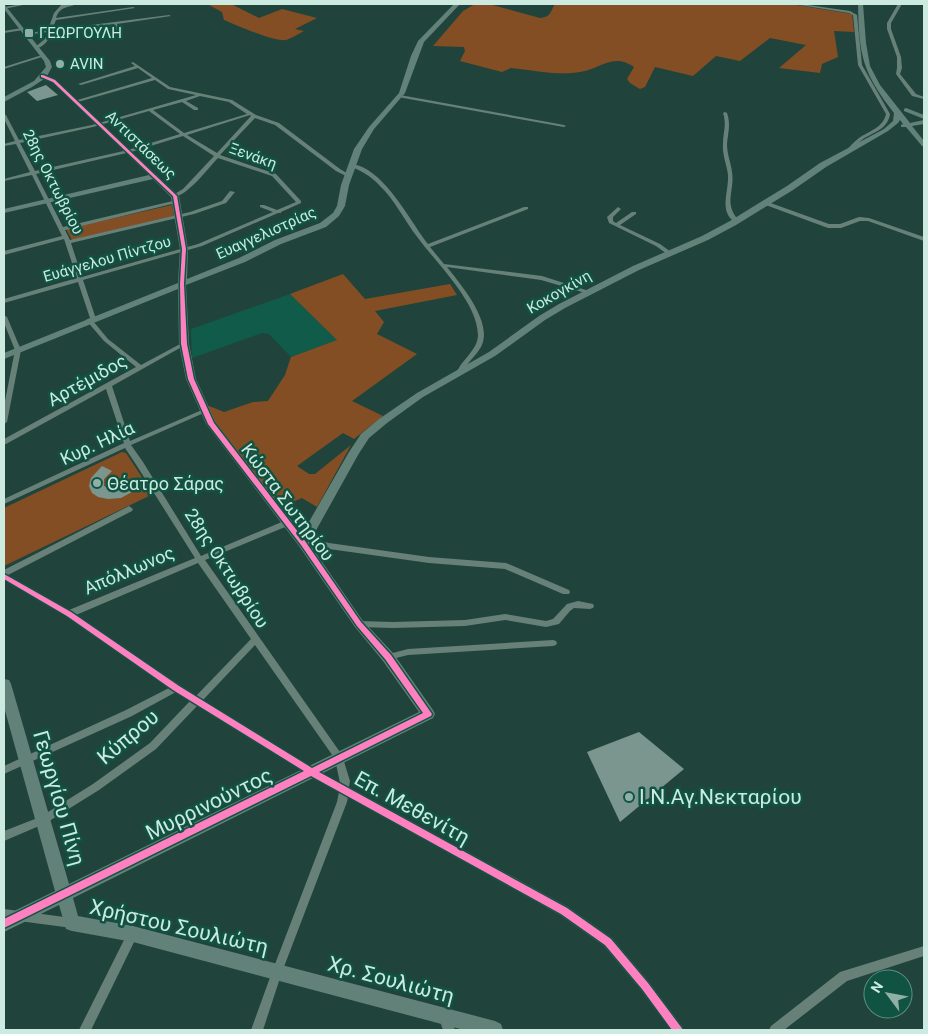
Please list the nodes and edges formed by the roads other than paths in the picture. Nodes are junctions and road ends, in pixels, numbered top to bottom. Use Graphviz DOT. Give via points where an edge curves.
graph roads {
  1 [pos="26,4"];
  2 [pos="75,4"];
  3 [pos="457,4"];
  4 [pos="795,4"];
  5 [pos="860,4"];
  6 [pos="867,4"];
  7 [pos="900,4"];
  8 [pos="63,5"];
  9 [pos="4,7"];
  10 [pos="133,8"];
  11 [pos="169,16"];
  12 [pos="54,19"];
  13 [pos="869,22"];
  14 [pos="114,23"];
  15 [pos="24,31"];
  16 [pos="50,31"];
  17 [pos="4,32"];
  18 [pos="119,33"];
  19 [pos="36,48"];
  20 [pos="43,56"];
  21 [pos="133,63"];
  22 [pos="138,67"];
  23 [pos="4,68"];
  24 [pos="42,76"];
  25 [pos="154,79"];
  26 [pos="80,84"];
  27 [pos="201,95"];
  28 [pos="400,96"];
  29 [pos="924,98"];
  30 [pos="4,100"];
  31 [pos="182,100"];
  32 [pos="76,101"];
  33 [pos="196,108"];
  34 [pos="902,109"];
  35 [pos="150,110"];
  36 [pos="725,113"];
  37 [pos="4,115"];
  38 [pos="252,115"];
  39 [pos="917,121"];
  40 [pos="101,124"];
  41 [pos="564,126"];
  42 [pos="890,128"];
  43 [pos="184,135"];
  44 [pos="922,135"];
  45 [pos="18,142"];
  46 [pos="4,146"];
  47 [pos="924,146"];
  48 [pos="849,150"];
  49 [pos="129,152"];
  50 [pos="218,156"];
  51 [pos="352,165"];
  52 [pos="34,174"];
  53 [pos="348,175"];
  54 [pos="155,176"];
  55 [pos="4,180"];
  56 [pos="232,192"];
  57 [pos="176,199"];
  58 [pos="47,201"];
  59 [pos="299,202"];
  60 [pos="765,203"];
  61 [pos="262,206"];
  62 [pos="526,208"];
  63 [pos="618,208"];
  64 [pos="4,211"];
  65 [pos="279,212"];
  66 [pos="634,213"];
  67 [pos="180,216"];
  68 [pos="736,221"];
  69 [pos="616,225"];
  70 [pos="62,229"];
  71 [pos="67,239"];
  72 [pos="924,240"];
  73 [pos="427,246"];
  74 [pos="184,249"];
  75 [pos="4,253"];
  76 [pos="669,253"];
  77 [pos="443,265"];
  78 [pos="81,280"];
  79 [pos="182,284"];
  80 [pos="589,292"];
  81 [pos="4,301"];
  82 [pos="4,317"];
  83 [pos="91,320"];
  84 [pos="184,344"];
  85 [pos="18,350"];
  86 [pos="4,356"];
  87 [pos="140,368"];
  88 [pos="459,374"];
  89 [pos="108,385"];
  90 [pos="204,411"];
  91 [pos="4,422"];
  92 [pos="4,442"];
  93 [pos="126,444"];
  94 [pos="4,502"];
  95 [pos="128,509"];
  96 [pos="287,522"];
  97 [pos="304,541"];
  98 [pos="199,558"];
  99 [pos="4,574"];
  100 [pos="566,592"];
  101 [pos="590,606"];
  102 [pos="69,614"];
  103 [pos="359,624"];
  104 [pos="255,640"];
  105 [pos="553,643"];
  106 [pos="388,657"];
  107 [pos="4,684"];
  108 [pos="176,688"];
  109 [pos="196,700"];
  110 [pos="428,714"];
  111 [pos="339,758"];
  112 [pos="26,760"];
  113 [pos="4,770"];
  114 [pos="312,772"];
  115 [pos="345,789"];
  116 [pos="43,820"];
  117 [pos="4,836"];
  118 [pos="64,894"];
  119 [pos="8,919"];
  120 [pos="72,923"];
  121 [pos="133,934"];
  122 [pos="924,951"];
  123 [pos="276,972"];
  124 [pos="447,1024"];
  125 [pos="85,1030"];
  126 [pos="257,1030"];
  127 [pos="495,1030"];
  128 [pos="678,1030"];
  129 [pos="775,1030"];
  1 -- 9 [label="street"];
  2 -- 8 [label="street"];
  3 -- 28 [label="street, Ευαγγελιστρίας" via="421,41"];
  4 -- 48 [label="street" via="850,12 855,16 860,64 888,114 888,120"];
  5 -- 34 [label="street" via="864,57 868,68 874,81"];
  6 -- 13 [label="street"];
  7 -- 29 [label="street" via="889,24 900,57 898,74 914,95"];
  8 -- 12 [label="street"];
  9 -- 15 [label="street"];
  10 -- 12 [label="street"];
  11 -- 14 [label="street"];
  12 -- 16 [label="street"];
  14 -- 16 [label="street"];
  14 -- 18 [label="street"];
  15 -- 16 [label="street"];
  15 -- 17 [label="street"];
  15 -- 19 [label="street"];
  16 -- 19 [label="street" via="47,40"];
  19 -- 20 [label="street"];
  20 -- 23 [label="street"];
  20 -- 24 [label="street" via="48,67"];
  21 -- 22 [label="street"];
  22 -- 25 [label="street"];
  22 -- 26 [label="street"];
  24 -- 30 [label="street"];
  24 -- 32 [label="street, Αντιστάσεως" via="54,81"];
  25 -- 27 [label="street" via="172,89"];
  25 -- 32 [label="street"];
  27 -- 31 [label="street"];
  27 -- 38 [label="street" via="230,101"];
  28 -- 41 [label="street"];
  28 -- 51 [label="street, Ευαγγελιστρίας" via="371,128"];
  31 -- 33 [label="street"];
  31 -- 35 [label="street"];
  32 -- 40 [label="street, Αντιστάσεως"];
  34 -- 39 [label="street"];
  34 -- 39 [label="street"];
  34 -- 42 [label="street"];
  35 -- 40 [label="street"];
  35 -- 43 [label="street, Ξενάκη"];
  36 -- 68 [label="street" via="728,124 724,146 731,176 729,214"];
  37 -- 45 [label="street, 28ης Οκτωβρίου"];
  38 -- 43 [label="street"];
  38 -- 50 [label="street"];
  38 -- 53 [label="street" via="276,124"];
  39 -- 42 [label="street, Κοκογκίνη"];
  39 -- 44 [label="street"];
  40 -- 45 [label="street"];
  40 -- 49 [label="street, Αντιστάσεως"];
  42 -- 44 [label="street"];
  42 -- 48 [label="street, Κοκογκίνη"];
  43 -- 49 [label="street"];
  43 -- 50 [label="street, Ξενάκη"];
  44 -- 47 [label="street"];
  45 -- 46 [label="street"];
  45 -- 52 [label="street, 28ης Οκτωβρίου"];
  48 -- 60 [label="street, Κοκογκίνη"];
  49 -- 52 [label="street"];
  49 -- 54 [label="street, Αντιστάσεως"];
  50 -- 57 [label="street"];
  50 -- 59 [label="street, Ξενάκη" via="274,175"];
  51 -- 53 [label="street, Ευαγγελιστρίας"];
  51 -- 73 [label="street" via="368,173 388,190"];
  52 -- 55 [label="street"];
  52 -- 58 [label="street, 28ης Οκτωβρίου"];
  53 -- 79 [label="street, Ευαγγελιστρίας" via="339,208 323,225"];
  54 -- 57 [label="street, Αντιστάσεως"];
  54 -- 58 [label="street"];
  56 -- 67 [label="street" via="224,202"];
  57 -- 67 [label="street, Αντιστάσεως"];
  57 -- 70 [label="street"];
  58 -- 64 [label="street"];
  58 -- 70 [label="street, 28ης Οκτωβρίου"];
  59 -- 65 [label="street, Ευάγγελου Πίντζου"];
  60 -- 68 [label="street, Κοκογκίνη"];
  60 -- 72 [label="street" via="828,226 869,220"];
  61 -- 65 [label="street"];
  62 -- 73 [label="street"];
  63 -- 69 [label="street" via="610,220"];
  65 -- 74 [label="street, Ευάγγελου Πίντζου"];
  66 -- 69 [label="street"];
  67 -- 71 [label="street"];
  67 -- 74 [label="street, Αντιστάσεως"];
  68 -- 76 [label="street, Κοκογκίνη"];
  69 -- 76 [label="street"];
  70 -- 71 [label="street, 28ης Οκτωβρίου"];
  71 -- 75 [label="street"];
  71 -- 78 [label="street, 28ης Οκτωβρίου"];
  73 -- 77 [label="street"];
  74 -- 78 [label="street, Ευάγγελου Πίντζου"];
  74 -- 79 [label="street, Αντιστάσεως"];
  76 -- 80 [label="street, Κοκογκίνη"];
  77 -- 80 [label="street" via="542,278"];
  77 -- 88 [label="street" via="480,325 479,345"];
  78 -- 81 [label="street, Ευάγγελου Πίντζου"];
  78 -- 83 [label="street, 28ης Οκτωβρίου"];
  79 -- 83 [label="street, Ευαγγελιστρίας"];
  79 -- 84 [label="street, Κώστα Σωτηρίου"];
  80 -- 88 [label="street, Κοκογκίνη" via="542,318"];
  82 -- 85 [label="street"];
  83 -- 85 [label="street, Ευαγγελιστρίας"];
  83 -- 87 [label="street, 28ης Οκτωβρίου" via="106,340"];
  84 -- 87 [label="street, Αρτέμιδος"];
  84 -- 90 [label="street, Κώστα Σωτηρίου" via="191,379"];
  85 -- 86 [label="street, Ευαγγελιστρίας"];
  85 -- 91 [label="street"];
  87 -- 89 [label="street, Αρτέμιδος"];
  88 -- 97 [label="street, Κοκογκίνη" via="420,395 365,436 338,477"];
  89 -- 92 [label="street, Αρτέμιδος"];
  89 -- 93 [label="street, 28ης Οκτωβρίου"];
  90 -- 93 [label="street, Κυρ. Ηλία"];
  90 -- 96 [label="street, Κώστα Σωτηρίου"];
  93 -- 94 [label="street, Κυρ. Ηλία"];
  93 -- 98 [label="street, 28ης Οκτωβρίου"];
  95 -- 99 [label="street"];
  96 -- 97 [label="street, Κώστα Σωτηρίου"];
  96 -- 98 [label="street, Απόλλωνος"];
  97 -- 100 [label="street" via="429,560 506,566"];
  97 -- 103 [label="street, Κώστα Σωτηρίου"];
  98 -- 102 [label="street, Απόλλωνος"];
  98 -- 104 [label="street, 28ης Οκτωβρίου"];
  99 -- 102 [label="street, Επ. Μεθενίτη"];
  101 -- 103 [label="street" via="576,603 567,607 556,622 546,624 505,617 465,623"];
  102 -- 108 [label="street, Επ. Μεθενίτη"];
  103 -- 106 [label="street, Κώστα Σωτηρίου"];
  104 -- 109 [label="street, Κύπρου"];
  104 -- 111 [label="street, 28ης Οκτωβρίου"];
  105 -- 106 [label="street" via="408,652"];
  106 -- 110 [label="street, Κώστα Σωτηρίου"];
  107 -- 112 [label="street, Γεωργίου Πίνη"];
  108 -- 109 [label="street, Επ. Μεθενίτη"];
  108 -- 112 [label="street"];
  109 -- 114 [label="street, Επ. Μεθενίτη"];
  109 -- 116 [label="street, Κύπρου" via="153,746"];
  110 -- 111 [label="street, Μυρρινούντος"];
  111 -- 114 [label="street, Μυρρινούντος"];
  111 -- 115 [label="street"];
  112 -- 113 [label="street"];
  112 -- 116 [label="street, Γεωργίου Πίνη"];
  114 -- 115 [label="street, Επ. Μεθενίτη"];
  114 -- 118 [label="street, Μυρρινούντος"];
  115 -- 123 [label="street"];
  115 -- 128 [label="street, Επ. Μεθενίτη" via="589,928 608,942"];
  116 -- 117 [label="street, Κύπρου"];
  116 -- 118 [label="street, Γεωργίου Πίνη"];
  118 -- 119 [label="street, Μυρρινούντος"];
  118 -- 120 [label="street, Γεωργίου Πίνη"];
  119 -- 120 [label="street"];
  120 -- 121 [label="street, Χρήστου Σουλιώτη"];
  121 -- 123 [label="street, Χρήστου Σουλιώτη"];
  121 -- 125 [label="street"];
  122 -- 129 [label="street" via="844,976"];
  123 -- 124 [label="street, Χρ. Σουλιώτη"];
  123 -- 126 [label="street"];
  124 -- 127 [label="street, Χρ. Σουλιώτη"];
}
